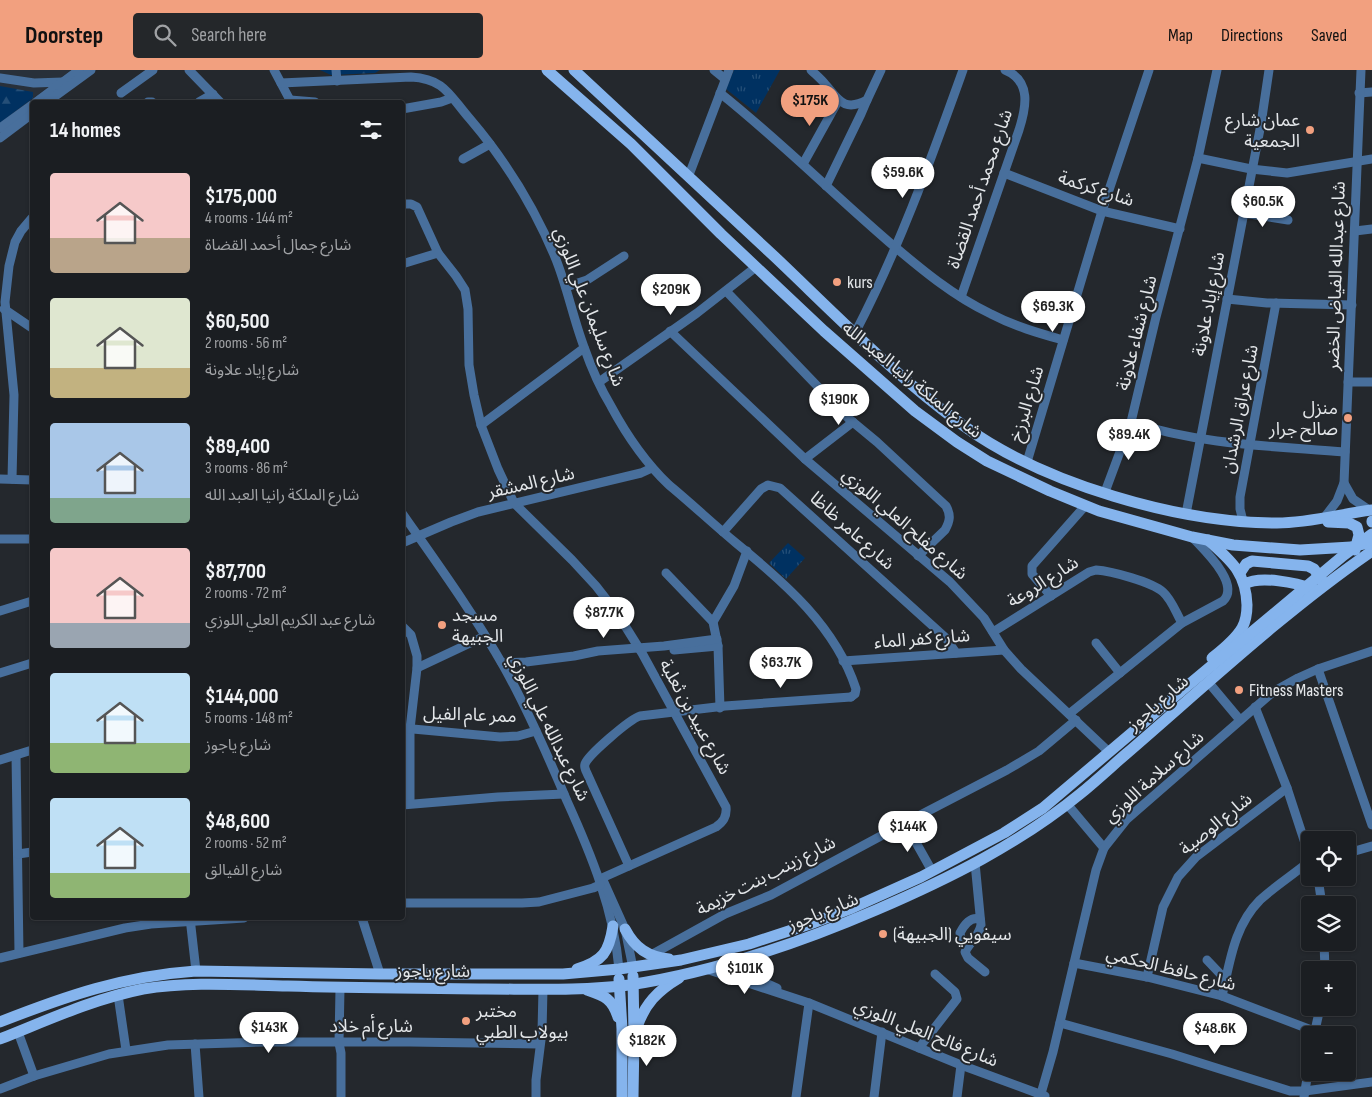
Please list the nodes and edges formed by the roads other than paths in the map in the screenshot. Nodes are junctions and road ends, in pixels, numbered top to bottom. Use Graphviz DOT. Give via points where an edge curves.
graph roads {
  1 [pos="79,70"];
  2 [pos="91,70"];
  3 [pos="153,70"];
  4 [pos="189,70"];
  5 [pos="274,70"];
  6 [pos="336,70"];
  7 [pos="547,70"];
  8 [pos="574,70"];
  9 [pos="714,70"];
  10 [pos="729,70"];
  11 [pos="810,70"];
  12 [pos="881,70"];
  13 [pos="963,70"];
  14 [pos="1005,70"];
  15 [pos="1149,70"];
  16 [pos="1217,70"];
  17 [pos="1269,70"];
  18 [pos="1360,70"];
  19 [pos="398,74"];
  20 [pos="0,78"];
  21 [pos="725,80"];
  22 [pos="337,81"];
  23 [pos="63,82"];
  24 [pos="34,83"];
  25 [pos="281,83"];
  26 [pos="720,92"];
  27 [pos="1372,92"];
  28 [pos="120,93"];
  29 [pos="1359,93"];
  30 [pos="213,94"];
  31 [pos="452,98"];
  32 [pos="51,100"];
  33 [pos="202,100"];
  34 [pos="218,100"];
  35 [pos="290,100"];
  36 [pos="838,100"];
  37 [pos="867,100"];
  38 [pos="30,106"];
  39 [pos="405,108"];
  40 [pos="30,116"];
  41 [pos="0,128"];
  42 [pos="0,138"];
  43 [pos="490,144"];
  44 [pos="1198,158"];
  45 [pos="463,159"];
  46 [pos="1372,159"];
  47 [pos="1357,162"];
  48 [pos="803,164"];
  49 [pos="1251,169"];
  50 [pos="1004,173"];
  51 [pos="689,175"];
  52 [pos="826,186"];
  53 [pos="405,204"];
  54 [pos="1102,211"];
  55 [pos="1243,212"];
  56 [pos="30,220"];
  57 [pos="1288,220"];
  58 [pos="1180,229"];
  59 [pos="1372,229"];
  60 [pos="1354,231"];
  61 [pos="895,246"];
  62 [pos="438,253"];
  63 [pos="624,256"];
  64 [pos="405,263"];
  65 [pos="756,267"];
  66 [pos="566,287"];
  67 [pos="726,291"];
  68 [pos="961,297"];
  69 [pos="1227,299"];
  70 [pos="1276,303"];
  71 [pos="1352,306"];
  72 [pos="4,309"];
  73 [pos="30,327"];
  74 [pos="670,331"];
  75 [pos="855,333"];
  76 [pos="1063,340"];
  77 [pos="584,348"];
  78 [pos="599,382"];
  79 [pos="1348,382"];
  80 [pos="1372,382"];
  81 [pos="853,422"];
  82 [pos="1131,422"];
  83 [pos="481,425"];
  84 [pos="1201,439"];
  85 [pos="1250,446"];
  86 [pos="1345,452"];
  87 [pos="805,459"];
  88 [pos="1027,462"];
  89 [pos="652,468"];
  90 [pos="0,479"];
  91 [pos="12,479"];
  92 [pos="30,480"];
  93 [pos="1344,483"];
  94 [pos="1105,492"];
  95 [pos="514,503"];
  96 [pos="1085,506"];
  97 [pos="1186,514"];
  98 [pos="405,516"];
  99 [pos="1371,516"];
  100 [pos="1324,518"];
  101 [pos="1305,521"];
  102 [pos="1243,522"];
  103 [pos="723,532"];
  104 [pos="1372,534"];
  105 [pos="418,536"];
  106 [pos="1192,537"];
  107 [pos="0,539"];
  108 [pos="30,539"];
  109 [pos="1208,540"];
  110 [pos="405,542"];
  111 [pos="1372,542"];
  112 [pos="1357,546"];
  113 [pos="747,551"];
  114 [pos="1372,551"];
  115 [pos="918,556"];
  116 [pos="1366,559"];
  117 [pos="1343,570"];
  118 [pos="666,573"];
  119 [pos="1242,578"];
  120 [pos="1321,588"];
  121 [pos="1051,596"];
  122 [pos="30,602"];
  123 [pos="0,611"];
  124 [pos="713,622"];
  125 [pos="1182,623"];
  126 [pos="405,629"];
  127 [pos="993,632"];
  128 [pos="485,636"];
  129 [pos="717,642"];
  130 [pos="1096,643"];
  131 [pos="640,650"];
  132 [pos="1004,650"];
  133 [pos="1372,651"];
  134 [pos="956,653"];
  135 [pos="843,661"];
  136 [pos="502,663"];
  137 [pos="30,664"];
  138 [pos="417,668"];
  139 [pos="1318,669"];
  140 [pos="0,673"];
  141 [pos="1120,673"];
  142 [pos="1209,682"];
  143 [pos="1176,695"];
  144 [pos="1255,707"];
  145 [pos="718,708"];
  146 [pos="673,712"];
  147 [pos="1073,717"];
  148 [pos="1240,720"];
  149 [pos="406,728"];
  150 [pos="536,731"];
  151 [pos="30,751"];
  152 [pos="1109,752"];
  153 [pos="16,755"];
  154 [pos="0,760"];
  155 [pos="1287,788"];
  156 [pos="564,794"];
  157 [pos="406,804"];
  158 [pos="1067,804"];
  159 [pos="905,823"];
  160 [pos="1372,825"];
  161 [pos="1301,831"];
  162 [pos="1372,846"];
  163 [pos="1104,848"];
  164 [pos="1356,851"];
  165 [pos="30,852"];
  166 [pos="18,854"];
  167 [pos="975,863"];
  168 [pos="629,866"];
  169 [pos="932,871"];
  170 [pos="1301,872"];
  171 [pos="601,881"];
  172 [pos="405,903"];
  173 [pos="980,918"];
  174 [pos="182,920"];
  175 [pos="190,920"];
  176 [pos="363,920"];
  177 [pos="613,926"];
  178 [pos="625,930"];
  179 [pos="968,947"];
  180 [pos="19,954"];
  181 [pos="651,955"];
  182 [pos="754,956"];
  183 [pos="0,958"];
  184 [pos="681,960"];
  185 [pos="1207,960"];
  186 [pos="1074,962"];
  187 [pos="633,968"];
  188 [pos="619,969"];
  189 [pos="706,969"];
  190 [pos="196,971"];
  191 [pos="985,972"];
  192 [pos="687,973"];
  193 [pos="380,974"];
  194 [pos="564,974"];
  195 [pos="934,974"];
  196 [pos="1147,977"];
  197 [pos="1226,980"];
  198 [pos="634,984"];
  199 [pos="620,986"];
  200 [pos="340,988"];
  201 [pos="583,988"];
  202 [pos="543,989"];
  203 [pos="118,995"];
  204 [pos="1222,996"];
  205 [pos="793,999"];
  206 [pos="809,1003"];
  207 [pos="0,1022"];
  208 [pos="1060,1022"];
  209 [pos="1301,1028"];
  210 [pos="622,1029"];
  211 [pos="18,1032"];
  212 [pos="882,1032"];
  213 [pos="634,1036"];
  214 [pos="0,1038"];
  215 [pos="339,1043"];
  216 [pos="195,1044"];
  217 [pos="539,1044"];
  218 [pos="919,1048"];
  219 [pos="126,1050"];
  220 [pos="961,1065"];
  221 [pos="34,1076"];
  222 [pos="1307,1081"];
  223 [pos="1372,1082"];
  224 [pos="0,1089"];
  225 [pos="1305,1094"];
  226 [pos="1043,1096"];
  227 [pos="199,1097"];
  228 [pos="341,1097"];
  229 [pos="536,1097"];
  230 [pos="622,1097"];
  231 [pos="632,1097"];
  232 [pos="796,1097"];
  233 [pos="874,1097"];
  234 [pos="957,1097"];
  1 -- 23 [label="street"];
  2 -- 32 [label="street"];
  3 -- 28 [label="street"];
  4 -- 30 [label="street"];
  5 -- 25 [label="street"];
  6 -- 22 [label="street"];
  7 -- 65 [label="main road, شارع الملكة رانيا العبد الله" via="631,144"];
  8 -- 51 [label="main road, شارع الملكة رانيا العبد الله"];
  9 -- 21 [label="street"];
  10 -- 21 [label="street"];
  11 -- 36 [label="street"];
  12 -- 37 [label="street"];
  13 -- 61 [label="street"];
  14 -- 50 [label="street, شارع محمد أحمد القضاة" via="1020,82 1026,97 1024,116"];
  15 -- 54 [label="street, شارع البرزخ"];
  16 -- 44 [label="street, شارع شفاء علاونة"];
  17 -- 49 [label="street, شارع إياد علاونة"];
  18 -- 29 [label="street, شارع عبدالله الفياض الخضر"];
  19 -- 22 [label="street, شارع سليمان علي اللوزي"];
  19 -- 31 [label="street, شارع سليمان علي اللوزي" via="432,80"];
  20 -- 24 [label="street"];
  21 -- 26 [label="street"];
  22 -- 25 [label="street, شارع سليمان علي اللوزي"];
  23 -- 24 [label="street"];
  23 -- 32 [label="street"];
  24 -- 32 [label="street"];
  25 -- 35 [label="street"];
  26 -- 48 [label="street"];
  26 -- 51 [label="street"];
  27 -- 29 [label="street"];
  29 -- 47 [label="street, شارع عبدالله الفياض الخضر"];
  30 -- 33 [label="street"];
  30 -- 34 [label="street"];
  31 -- 39 [label="street"];
  31 -- 43 [label="street, شارع سليمان علي اللوزي"];
  36 -- 37 [label="street" via="853,104"];
  36 -- 48 [label="street"];
  37 -- 52 [label="street"];
  38 -- 41 [label="street"];
  40 -- 42 [label="street"];
  43 -- 45 [label="street"];
  43 -- 66 [label="street, شارع سليمان علي اللوزي" via="522,190 555,256"];
  44 -- 49 [label="street"];
  44 -- 58 [label="street, شارع شفاء علاونة"];
  46 -- 47 [label="street"];
  47 -- 49 [label="street" via="1296,172"];
  47 -- 60 [label="street, شارع عبدالله الفياض الخضر"];
  48 -- 52 [label="street"];
  49 -- 55 [label="street, شارع إياد علاونة"];
  50 -- 54 [label="street, شارع كركمة"];
  50 -- 68 [label="street, شارع محمد أحمد القضاة"];
  51 -- 75 [label="main road, شارع الملكة رانيا العبد الله"];
  52 -- 61 [label="street"];
  53 -- 62 [label="street, شارع عبيد بن ثعلبة" via="417,208"];
  54 -- 58 [label="street, شارع كركمة"];
  54 -- 76 [label="street, شارع البرزخ"];
  55 -- 57 [label="street"];
  55 -- 69 [label="street, شارع إياد علاونة"];
  56 -- 72 [label="street" via="15,242"];
  58 -- 82 [label="street, شارع شفاء علاونة"];
  59 -- 60 [label="street"];
  60 -- 71 [label="street, شارع عبدالله الفياض الخضر"];
  61 -- 68 [label="street"];
  61 -- 75 [label="street"];
  62 -- 64 [label="street"];
  62 -- 83 [label="street, شارع عبيد بن ثعلبة" via="465,290 469,366"];
  63 -- 66 [label="street" via="586,280"];
  65 -- 67 [label="street"];
  65 -- 96 [label="main road, شارع الملكة رانيا العبد الله" via="824,331 957,442 987,462"];
  66 -- 77 [label="street, شارع سليمان علي اللوزي"];
  67 -- 74 [label="street"];
  67 -- 81 [label="street"];
  68 -- 76 [label="street" via="990,314"];
  69 -- 70 [label="street"];
  69 -- 84 [label="street, شارع إياد علاونة"];
  70 -- 71 [label="street"];
  70 -- 85 [label="street, شارع عراق الرشدان"];
  71 -- 79 [label="street, شارع عبدالله الفياض الخضر"];
  72 -- 73 [label="street"];
  72 -- 91 [label="street" via="14,395"];
  74 -- 78 [label="street"];
  74 -- 87 [label="street, شارع مفلح العلي اللوزي"];
  75 -- 88 [label="main road, شارع الملكة رانيا العبد الله" via="966,428"];
  76 -- 88 [label="street, شارع البرزخ"];
  77 -- 78 [label="street, شارع سليمان علي اللوزي"];
  77 -- 83 [label="street"];
  78 -- 89 [label="street, شارع سليمان علي اللوزي"];
  79 -- 80 [label="street"];
  79 -- 86 [label="street, شارع عبدالله الفياض الخضر"];
  81 -- 87 [label="street"];
  81 -- 115 [label="street" via="923,484 949,512 945,530"];
  82 -- 84 [label="street"];
  82 -- 94 [label="street, شارع شفاء علاونة"];
  83 -- 95 [label="street, شارع عبيد بن ثعلبة"];
  84 -- 85 [label="street"];
  84 -- 97 [label="street, شارع إياد علاونة"];
  85 -- 86 [label="street"];
  85 -- 102 [label="street, شارع عراق الرشدان" via="1240,497"];
  86 -- 93 [label="street, شارع عبدالله الفياض الخضر"];
  87 -- 115 [label="street, شارع مفلح العلي اللوزي"];
  88 -- 94 [label="main road, شارع الملكة رانيا العبد الله"];
  89 -- 95 [label="street, شارع المشقر" via="641,474"];
  89 -- 103 [label="street, شارع سليمان علي اللوزي"];
  90 -- 91 [label="street"];
  91 -- 92 [label="street"];
  93 -- 99 [label="street" via="1353,499"];
  93 -- 100 [label="street, شارع عبدالله الفياض الخضر"];
  94 -- 97 [label="main road, شارع الملكة رانيا العبد الله"];
  95 -- 105 [label="street, شارع المشقر" via="478,512"];
  95 -- 131 [label="street, شارع عبيد بن ثعلبة" via="596,586"];
  96 -- 106 [label="main road, شارع الملكة رانيا العبد الله"];
  96 -- 121 [label="street" via="1032,566 1032,574"];
  97 -- 102 [label="main road, شارع الملكة رانيا العبد الله"];
  98 -- 105 [label="street, شارع عبدالله علي اللوزي"];
  99 -- 100 [label="main road, شارع الملكة رانيا العبد الله"];
  100 -- 101 [label="main road, شارع الملكة رانيا العبد الله"];
  101 -- 102 [label="main road, شارع الملكة رانيا العبد الله"];
  101 -- 112 [label="main road" via="1353,524 1359,533"];
  103 -- 113 [label="street, شارع سليمان علي اللوزي"];
  103 -- 134 [label="street, شارع عامر ظاظا" via="761,489 768,485 777,486 940,632"];
  104 -- 143 [label="main road, شارع ياجوز, bridge"];
  105 -- 110 [label="street, شارع المشقر"];
  105 -- 128 [label="street, شارع عبدالله علي اللوزي"];
  106 -- 109 [label="main road, شارع الملكة رانيا العبد الله"];
  106 -- 125 [label="street" via="1219,568 1229,593 1223,601"];
  107 -- 108 [label="street"];
  109 -- 112 [label="main road, شارع الملكة رانيا العبد الله" via="1300,550"];
  109 -- 119 [label="main road" via="1227,557"];
  111 -- 112 [label="main road, شارع الملكة رانيا العبد الله"];
  112 -- 117 [label="main road"];
  113 -- 124 [label="street" via="734,586"];
  113 -- 135 [label="street, شارع سليمان علي اللوزي" via="804,604"];
  114 -- 116 [label="main road, شارع ياجوز"];
  115 -- 127 [label="street, شارع مفلح العلي اللوزي" via="950,582"];
  116 -- 117 [label="main road, شارع ياجوز"];
  117 -- 120 [label="main road, شارع ياجوز"];
  118 -- 124 [label="street"];
  119 -- 120 [label="main road"];
  119 -- 120 [label="main road" via="1246,564 1252,561 1302,564 1314,569"];
  119 -- 143 [label="main road" via="1247,609 1242,627 1175,692"];
  120 -- 142 [label="main road, شارع ياجوز"];
  121 -- 125 [label="street, شارع الروعة" via="1089,572 1105,571 1162,591"];
  121 -- 127 [label="street, شارع الروعة"];
  122 -- 123 [label="street"];
  124 -- 129 [label="street"];
  125 -- 141 [label="street"];
  126 -- 138 [label="street" via="416,646"];
  127 -- 132 [label="street, شارع مفلح العلي اللوزي"];
  128 -- 136 [label="street, شارع عبدالله علي اللوزي"];
  128 -- 138 [label="street"];
  129 -- 131 [label="street"];
  129 -- 145 [label="street"];
  130 -- 141 [label="street"];
  131 -- 136 [label="street" via="584,658 574,656"];
  131 -- 146 [label="street, شارع عبيد بن ثعلبة"];
  132 -- 134 [label="street, شارع كفر الماء"];
  132 -- 147 [label="street, شارع مفلح العلي اللوزي"];
  133 -- 139 [label="street, شارع سلامة اللوزي"];
  134 -- 135 [label="street, شارع كفر الماء"];
  135 -- 145 [label="street, شارع سليمان علي اللوزي" via="856,689 851,696"];
  136 -- 150 [label="street, شارع عبدالله علي اللوزي"];
  137 -- 140 [label="street"];
  138 -- 149 [label="street"];
  139 -- 144 [label="street, شارع سلامة اللوزي" via="1273,692"];
  139 -- 160 [label="street"];
  141 -- 147 [label="street"];
  142 -- 148 [label="street"];
  142 -- 158 [label="main road, شارع ياجوز"];
  143 -- 152 [label="main road, شارع ياجوز"];
  144 -- 148 [label="street, شارع سلامة اللوزي"];
  144 -- 155 [label="street"];
  145 -- 146 [label="street"];
  146 -- 168 [label="street" via="633,719 585,763 586,772"];
  146 -- 168 [label="street, شارع عبيد بن ثعلبة" via="724,803 726,816 716,827"];
  147 -- 152 [label="street, شارع مفلح العلي اللوزي"];
  147 -- 159 [label="street, شارع زينب بنت خزيمة" via="1039,751 1024,761"];
  148 -- 163 [label="street, شارع سلامة اللوزي" via="1127,819"];
  149 -- 150 [label="street, ممر عام الفيل" via="500,736"];
  149 -- 157 [label="street"];
  150 -- 156 [label="street, شارع عبدالله علي اللوزي"];
  151 -- 153 [label="street"];
  152 -- 169 [label="main road, شارع ياجوز" via="1043,808"];
  153 -- 154 [label="street"];
  153 -- 166 [label="street"];
  155 -- 161 [label="street"];
  155 -- 196 [label="street, شارع الوصية" via="1196,857 1178,877 1163,907"];
  156 -- 157 [label="street"];
  156 -- 171 [label="street, شارع عبدالله علي اللوزي"];
  158 -- 163 [label="street"];
  158 -- 167 [label="main road, شارع ياجوز"];
  159 -- 169 [label="street"];
  159 -- 181 [label="street, شارع زينب بنت خزيمة"];
  162 -- 164 [label="street"];
  163 -- 186 [label="street, شارع سلامة اللوزي"];
  165 -- 166 [label="street"];
  166 -- 180 [label="street"];
  167 -- 173 [label="street"];
  167 -- 182 [label="main road, شارع ياجوز" via="858,918"];
  168 -- 171 [label="street"];
  169 -- 184 [label="main road, شارع ياجوز" via="810,924 749,944"];
  170 -- 197 [label="street" via="1294,874 1259,901 1235,940"];
  171 -- 172 [label="street" via="593,888 539,902"];
  171 -- 177 [label="street, شارع عبدالله علي اللوزي"];
  171 -- 178 [label="street, شارع عبدالله علي اللوزي"];
  173 -- 179 [label="street" via="980,932"];
  173 -- 179 [label="street" via="971,920 960,933"];
  174 -- 180 [label="street" via="117,929"];
  175 -- 190 [label="street"];
  176 -- 193 [label="street"];
  177 -- 188 [label="street, شارع عبدالله علي اللوزي"];
  177 -- 194 [label="main road" via="610,943 599,959"];
  178 -- 181 [label="main road" via="632,942"];
  178 -- 187 [label="street, شارع عبدالله علي اللوزي"];
  179 -- 191 [label="street" via="966,955"];
  180 -- 183 [label="street"];
  181 -- 184 [label="main road"];
  182 -- 189 [label="main road, شارع ياجوز"];
  182 -- 205 [label="street, شارع فالح العلي اللوزي" via="752,969 755,976 789,993"];
  184 -- 187 [label="main road, شارع ياجوز"];
  185 -- 197 [label="street"];
  186 -- 196 [label="street, شارع حافظ الحكمي"];
  186 -- 208 [label="street, شارع سلامة اللوزي"];
  187 -- 188 [label="main road, شارع ياجوز"];
  187 -- 198 [label="main road"];
  188 -- 194 [label="main road, شارع ياجوز"];
  188 -- 199 [label="main road"];
  189 -- 192 [label="main road, شارع ياجوز"];
  189 -- 205 [label="street, شارع فالح العلي اللوزي"];
  190 -- 193 [label="main road, شارع ياجوز"];
  190 -- 207 [label="main road, شارع ياجوز" via="104,985"];
  192 -- 198 [label="main road, شارع ياجوز"];
  192 -- 213 [label="main road" via="651,999"];
  193 -- 194 [label="main road, شارع ياجوز"];
  195 -- 218 [label="street" via="955,992 957,999"];
  196 -- 204 [label="street, شارع حافظ الحكمي"];
  197 -- 204 [label="street"];
  198 -- 199 [label="main road, شارع ياجوز"];
  198 -- 213 [label="main road"];
  199 -- 201 [label="main road, شارع ياجوز"];
  199 -- 210 [label="main road"];
  200 -- 202 [label="main road, شارع ياجوز"];
  200 -- 203 [label="main road, شارع ياجوز" via="188,985"];
  200 -- 215 [label="street"];
  201 -- 202 [label="main road, شارع ياجوز"];
  201 -- 210 [label="main road" via="613,1003"];
  202 -- 217 [label="street"];
  203 -- 211 [label="main road, شارع ياجوز" via="69,1010"];
  203 -- 219 [label="street"];
  204 -- 209 [label="street, شارع حافظ الحكمي"];
  205 -- 206 [label="street, شارع فالح العلي اللوزي"];
  206 -- 212 [label="street, شارع فالح العلي اللوزي"];
  206 -- 232 [label="street"];
  208 -- 225 [label="street"];
  208 -- 226 [label="street, شارع سلامة اللوزي"];
  210 -- 230 [label="main road"];
  211 -- 214 [label="main road, شارع ياجوز"];
  211 -- 221 [label="street"];
  212 -- 218 [label="street, شارع فالح العلي اللوزي"];
  212 -- 233 [label="street"];
  213 -- 231 [label="main road"];
  215 -- 216 [label="street, شارع أم خلاد"];
  215 -- 217 [label="street, شارع أم خلاد"];
  215 -- 228 [label="street"];
  216 -- 219 [label="street, شارع أم خلاد"];
  216 -- 227 [label="street"];
  217 -- 229 [label="street"];
  218 -- 220 [label="street, شارع فالح العلي اللوزي"];
  219 -- 221 [label="street, شارع أم خلاد"];
  220 -- 226 [label="street, شارع فالح العلي اللوزي"];
  220 -- 234 [label="street"];
  221 -- 224 [label="street, شارع أم خلاد"];
  222 -- 225 [label="street"];
  223 -- 225 [label="street"];
}
